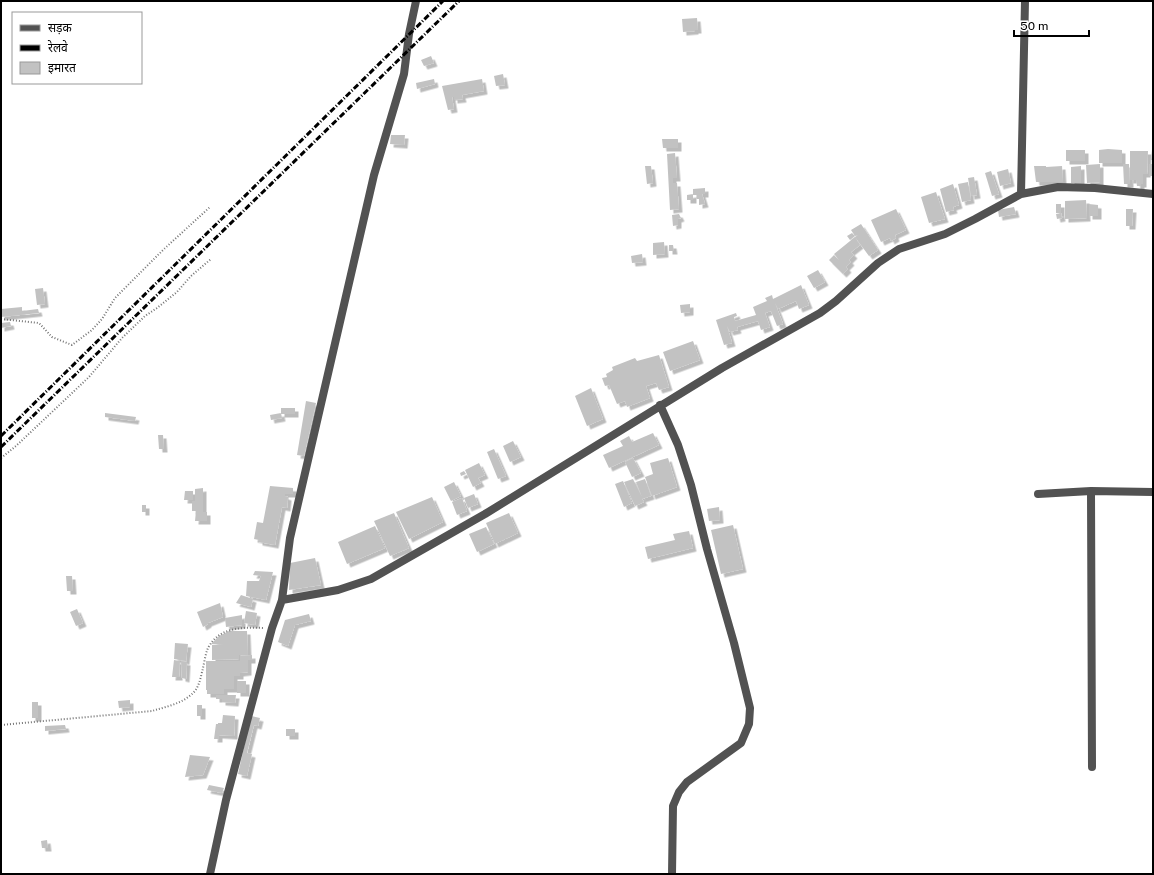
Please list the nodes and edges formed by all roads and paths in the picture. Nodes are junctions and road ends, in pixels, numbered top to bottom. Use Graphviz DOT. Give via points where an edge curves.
graph roads {
  1 [pos="416,1"];
  2 [pos="1025,1"];
  3 [pos="1021,194"];
  4 [pos="1153,194"];
  5 [pos="210,207"];
  6 [pos="211,259"];
  7 [pos="1,319"];
  8 [pos="660,405"];
  9 [pos="1,458"];
  10 [pos="1091,491"];
  11 [pos="1153,492"];
  12 [pos="1038,494"];
  13 [pos="282,600"];
  14 [pos="272,628"];
  15 [pos="1,725"];
  16 [pos="1092,767"];
  17 [pos="210,874"];
  18 [pos="672,874"];
  1 -- 13 [label="street" via="404,74 374,175 290,538"];
  2 -- 3 [label="street"];
  3 -- 4 [label="street" via="1058,187"];
  3 -- 8 [label="street" via="945,234 899,249 878,263 820,313"];
  5 -- 7 [label="path" via="115,298 92,330 72,345 52,337 39,323"];
  6 -- 9 [label="path" via="177,292 145,316 122,338 89,377"];
  8 -- 13 [label="street" via="485,514 371,579 338,590"];
  8 -- 18 [label="street" via="678,445 691,485 750,708 749,724 741,743 687,782 679,792 673,806"];
  10 -- 11 [label="street"];
  10 -- 12 [label="street"];
  10 -- 16 [label="street"];
  13 -- 14 [label="street"];
  14 -- 15 [label="path" via="245,627 225,631 214,640 208,649 198,686 185,700 152,711"];
  14 -- 17 [label="street" via="226,800"];
}
